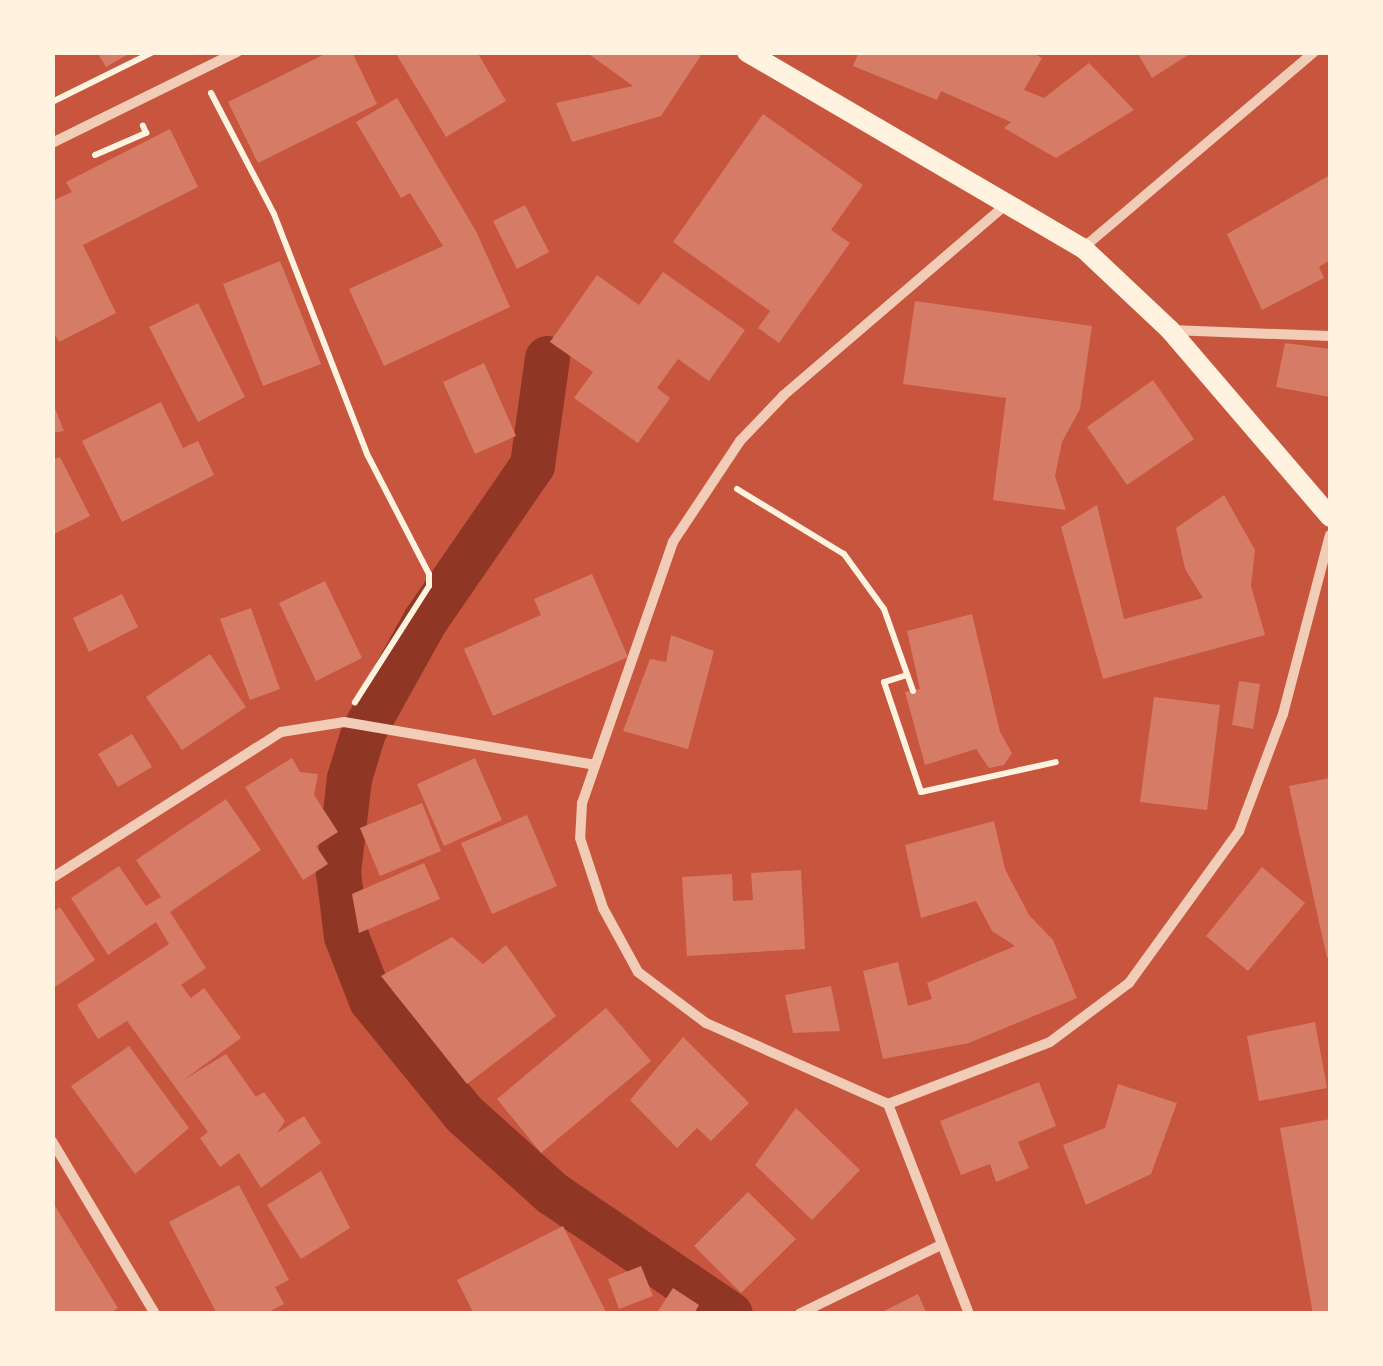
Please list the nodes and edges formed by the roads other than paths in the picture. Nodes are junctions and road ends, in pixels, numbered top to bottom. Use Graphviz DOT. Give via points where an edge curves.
graph roads {
  1 [pos="238,52"];
  2 [pos="747,52"];
  3 [pos="1314,52"];
  4 [pos="52,142"];
  5 [pos="1010,201"];
  6 [pos="1084,248"];
  7 [pos="1170,330"];
  8 [pos="1330,336"];
  9 [pos="1330,517"];
  10 [pos="1330,536"];
  11 [pos="592,764"];
  12 [pos="52,878"];
  13 [pos="888,1104"];
  14 [pos="52,1141"];
  15 [pos="939,1246"];
  16 [pos="155,1314"];
  17 [pos="798,1314"];
  18 [pos="969,1314"];
  1 -- 4 [label="street"];
  2 -- 5 [label="main road"];
  3 -- 6 [label="street"];
  5 -- 6 [label="main road"];
  5 -- 11 [label="street" via="830,350 740,440 673,542 624,692"];
  6 -- 7 [label="main road"];
  7 -- 8 [label="street"];
  7 -- 9 [label="main road"];
  10 -- 13 [label="street" via="1284,714 1239,832 1129,983 1050,1042"];
  11 -- 12 [label="street" via="347,723 281,732"];
  11 -- 13 [label="street" via="580,838 603,908 638,972 706,1023"];
  13 -- 15 [label="street"];
  14 -- 16 [label="street"];
  15 -- 17 [label="street"];
  15 -- 18 [label="street"];
}
